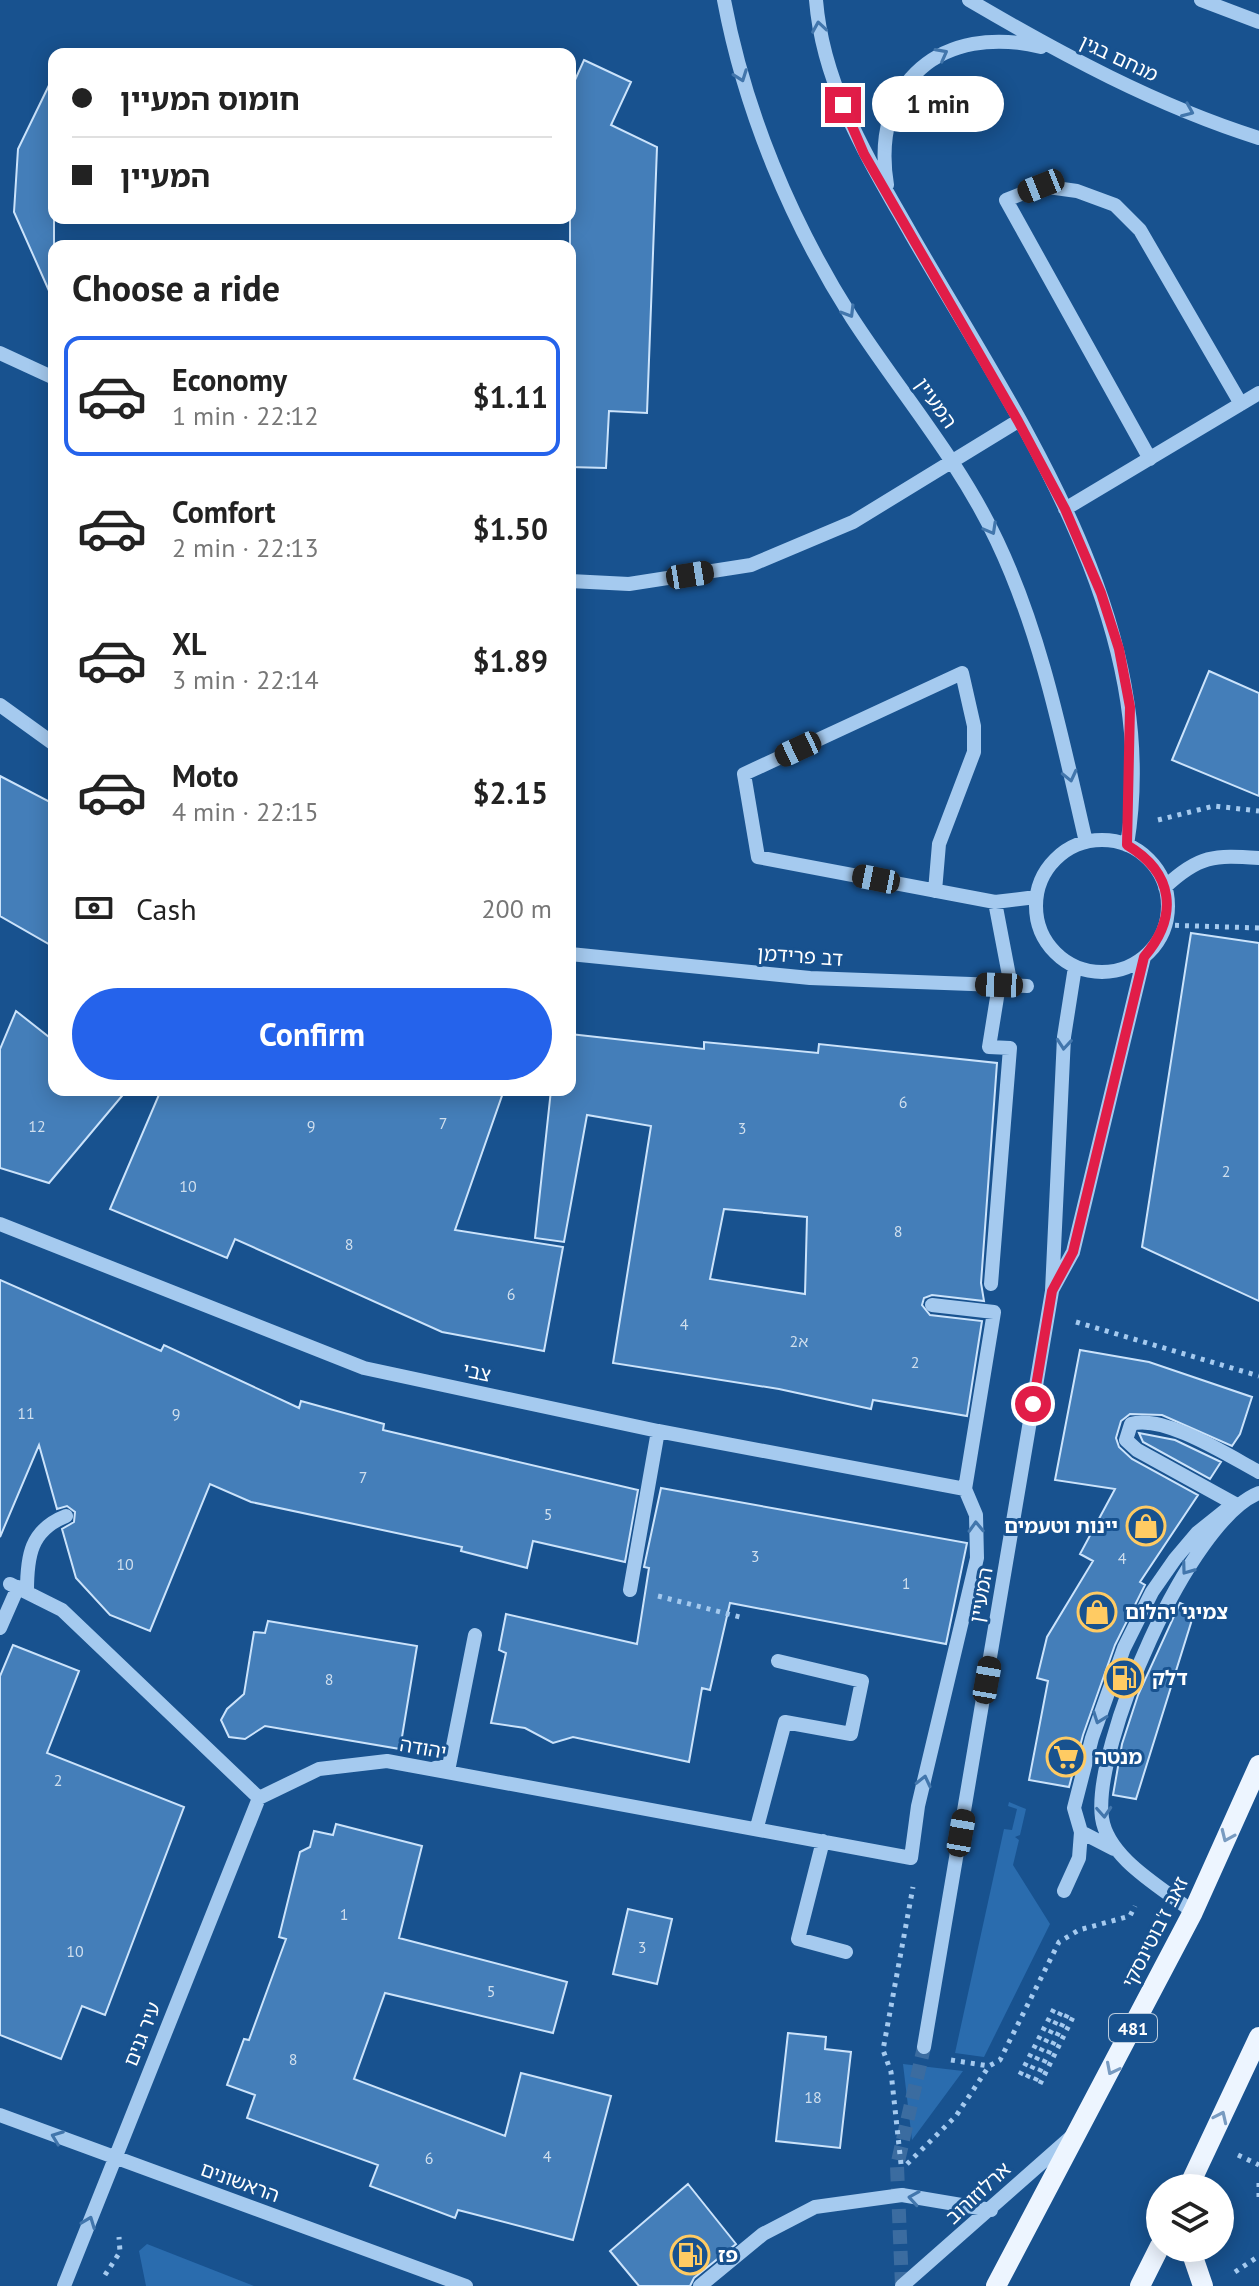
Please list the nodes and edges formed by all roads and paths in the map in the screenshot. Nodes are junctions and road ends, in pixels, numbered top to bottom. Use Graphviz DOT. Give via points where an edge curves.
graph roads {
  1 [pos="724,0"];
  2 [pos="816,0"];
  3 [pos="969,0"];
  4 [pos="1201,0"];
  5 [pos="1259,22"];
  6 [pos="1057,51"];
  7 [pos="1259,138"];
  8 [pos="888,194"];
  9 [pos="0,353"];
  10 [pos="48,375"];
  11 [pos="1259,393"];
  12 [pos="1241,404"];
  13 [pos="1018,421"];
  14 [pos="1150,459"];
  15 [pos="953,463"];
  16 [pos="1065,509"];
  17 [pos="576,581"];
  18 [pos="0,705"];
  19 [pos="48,740"];
  20 [pos="1259,811"];
  21 [pos="1130,827"];
  22 [pos="1086,842"];
  23 [pos="1127,845"];
  24 [pos="1259,858"];
  25 [pos="1165,887"];
  26 [pos="935,891"];
  27 [pos="1036,897"];
  28 [pos="995,902"];
  29 [pos="1165,925"];
  30 [pos="1259,928"];
  31 [pos="576,955"];
  32 [pos="1144,957"];
  33 [pos="1075,967"];
  34 [pos="1005,986"];
  35 [pos="1027,986"];
  36 [pos="0,1224"];
  37 [pos="991,1284"];
  38 [pos="1052,1291"];
  39 [pos="932,1305"];
  40 [pos="1048,1313"];
  41 [pos="1259,1376"];
  42 [pos="658,1431"];
  43 [pos="1259,1472"];
  44 [pos="965,1489"];
  45 [pos="1247,1498"];
  46 [pos="66,1516"];
  47 [pos="18,1587"];
  48 [pos="630,1590"];
  49 [pos="740,1617"];
  50 [pos="0,1628"];
  51 [pos="475,1635"];
  52 [pos="778,1661"];
  53 [pos="1259,1765"];
  54 [pos="427,1768"];
  55 [pos="259,1798"];
  56 [pos="757,1827"];
  57 [pos="1081,1832"];
  58 [pos="823,1841"];
  59 [pos="1114,1849"];
  60 [pos="911,1858"];
  61 [pos="1149,1877"];
  62 [pos="1064,1891"];
  63 [pos="1193,1912"];
  64 [pos="846,1952"];
  65 [pos="1055,2007"];
  66 [pos="1259,2037"];
  67 [pos="924,2047"];
  68 [pos="883,2050"];
  69 [pos="897,2052"];
  70 [pos="940,2058"];
  71 [pos="989,2066"];
  72 [pos="1020,2075"];
  73 [pos="1027,2078"];
  74 [pos="1037,2082"];
  75 [pos="0,2115"];
  76 [pos="1081,2129"];
  77 [pos="1231,2152"];
  78 [pos="113,2158"];
  79 [pos="1259,2165"];
  80 [pos="901,2171"];
  81 [pos="1195,2174"];
  82 [pos="1259,2183"];
  83 [pos="1259,2198"];
  84 [pos="991,2210"];
  85 [pos="1152,2262"];
  86 [pos="1195,2262"];
  87 [pos="64,2286"];
  88 [pos="466,2286"];
  89 [pos="700,2286"];
  90 [pos="902,2286"];
  91 [pos="996,2286"];
  92 [pos="1140,2286"];
  93 [pos="1203,2286"];
  1 -- 15 [label="street, המעיין, one-way" via="735,57 788,204 851,317"];
  8 -- 2 [label="street, one-way" via="864,154 833,81"];
  3 -- 6 [label="street, מנחם בגין"];
  4 -- 5 [label="street"];
  6 -- 7 [label="street, מנחם בגין, one-way"];
  8 -- 6 [label="street, one-way" via="889,118 904,87 929,61 958,45 992,41"];
  8 -- 13 [label="street"];
  9 -- 10 [label="street"];
  11 -- 12 [label="street"];
  12 -- 14 [label="street"];
  12 -- 14 [label="street" via="1140,230 1115,205 1077,191 1041,186 1006,200"];
  13 -- 15 [label="street"];
  13 -- 16 [label="street"];
  14 -- 16 [label="street"];
  15 -- 17 [label="street" via="853,522 751,565 629,584"];
  15 -- 22 [label="street, המעיין, one-way" via="996,539 1034,626"];
  16 -- 21 [label="street" via="1119,649 1130,707"];
  18 -- 19 [label="street"];
  20 -- 21 [label="path" via="1214,806"];
  21 -- 23 [label="street"];
  22 -- 23 [label="street"];
  22 -- 27 [label="street" via="1053,862"];
  23 -- 25 [label="street" via="1144,855"];
  24 -- 25 [label="street" via="1215,855 1185,868"];
  25 -- 29 [label="street"];
  26 -- 26 [label="street" via="939,844 974,752 962,673 744,774 758,857"];
  26 -- 28 [label="street"];
  27 -- 28 [label="street"];
  27 -- 33 [label="street" via="1044,939"];
  28 -- 34 [label="street"];
  29 -- 30 [label="path"];
  29 -- 32 [label="street"];
  31 -- 34 [label="street, דב פרידמן" via="810,978"];
  32 -- 33 [label="street" via="1111,971"];
  32 -- 38 [label="street, המעיין" via="1073,1252"];
  33 -- 38 [label="street, המעיין, one-way" via="1064,1037"];
  34 -- 35 [label="street, דב פרידמן"];
  34 -- 37 [label="street" via="989,1047 1010,1048"];
  36 -- 42 [label="street, צבי" via="364,1368"];
  38 -- 40 [label="street, המעיין"];
  39 -- 44 [label="street" via="994,1312"];
  40 -- 41 [label="path"];
  40 -- 67 [label="street, המעיין"];
  42 -- 44 [label="street, צבי"];
  42 -- 48 [label="street"];
  43 -- 45 [label="street" via="1206,1443 1149,1423 1131,1424 1126,1440 1137,1450"];
  60 -- 44 [label="street, המעיין, one-way" via="918,1806 977,1558 976,1515"];
  45 -- 57 [label="street, one-way" via="1189,1542 1138,1617 1092,1738 1074,1808"];
  45 -- 59 [label="street, one-way" via="1184,1572 1143,1653 1103,1787 1102,1819"];
  46 -- 47 [label="street" via="48,1523 27,1556"];
  47 -- 50 [label="street"];
  47 -- 55 [label="street" via="62,1610"];
  48 -- 49 [label="path"];
  51 -- 54 [label="street" via="449,1766"];
  52 -- 56 [label="street" via="862,1681 851,1734 785,1722"];
  53 -- 63 [label="main road, זאב ז'בוטינסקי / 481, one-way"];
  54 -- 55 [label="street, יהודה" via="387,1761 319,1769"];
  54 -- 56 [label="street, יהודה"];
  55 -- 78 [label="street, עיר גנים"];
  56 -- 58 [label="street, יהודה"];
  57 -- 59 [label="street"];
  57 -- 62 [label="street" via="1079,1858"];
  58 -- 60 [label="street, יהודה"];
  58 -- 64 [label="street" via="798,1939"];
  59 -- 61 [label="street"];
  61 -- 63 [label="street"];
  61 -- 71 [label="path" via="1130,1916 1079,1930 1059,1942 1000,2060"];
  63 -- 76 [label="main road, זאב ז'בוטינסקי / 481, one-way"];
  65 -- 72 [label="path"];
  81 -- 66 [label="main road, one-way"];
  68 -- 69 [label="path"];
  70 -- 71 [label="path"];
  71 -- 80 [label="path" via="956,2116"];
  73 -- 74 [label="path" via="1068,2013"];
  78 -- 75 [label="street, הראשונים, one-way"];
  76 -- 84 [label="street, ארלוזורוב"];
  76 -- 91 [label="main road, זאב ז'בוטינסקי / 481"];
  77 -- 79 [label="path"];
  87 -- 78 [label="street, עיר גנים, one-way"];
  78 -- 88 [label="street, הראשונים"];
  82 -- 83 [label="path"];
  84 -- 89 [label="street, one-way" via="902,2195 815,2207 763,2234"];
  84 -- 90 [label="street, ארלוזורוב"];
  85 -- 92 [label="main road"];
  86 -- 93 [label="main road"];
}
